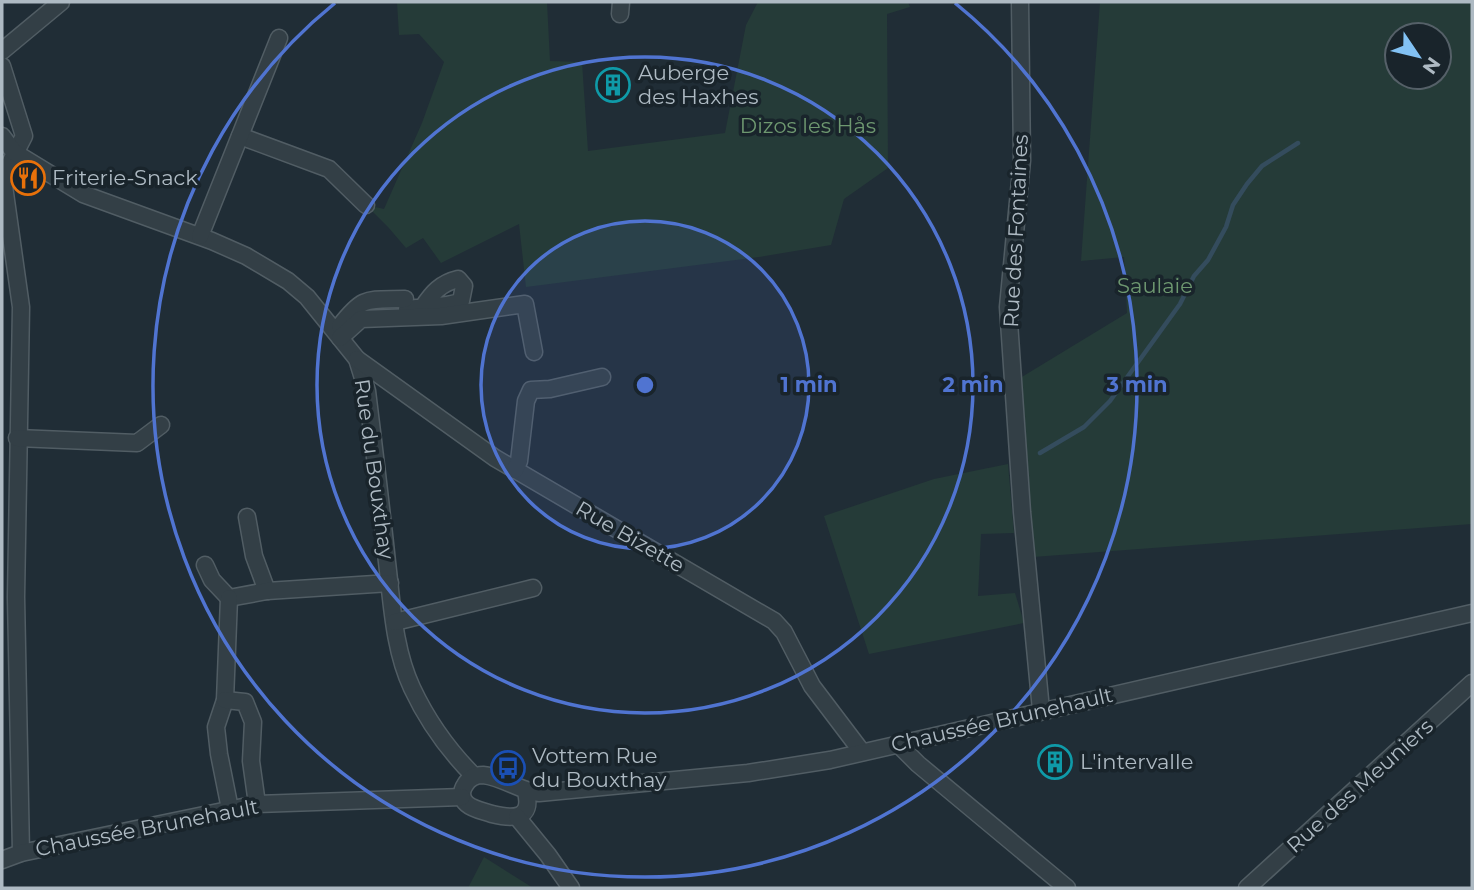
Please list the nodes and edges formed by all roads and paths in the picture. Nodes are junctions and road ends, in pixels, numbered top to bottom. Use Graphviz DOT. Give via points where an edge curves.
graph roads {
  1 [pos="61,2"];
  2 [pos="1020,2"];
  3 [pos="279,38"];
  4 [pos="2,51"];
  5 [pos="2,66"];
  6 [pos="2,136"];
  7 [pos="240,136"];
  8 [pos="14,152"];
  9 [pos="366,205"];
  10 [pos="200,236"];
  11 [pos="405,299"];
  12 [pos="423,307"];
  13 [pos="338,331"];
  14 [pos="534,352"];
  15 [pos="357,359"];
  16 [pos="602,377"];
  17 [pos="161,425"];
  18 [pos="17,438"];
  19 [pos="515,470"];
  20 [pos="247,517"];
  21 [pos="205,565"];
  22 [pos="390,583"];
  23 [pos="533,588"];
  24 [pos="267,591"];
  25 [pos="229,598"];
  26 [pos="1472,613"];
  27 [pos="395,622"];
  28 [pos="1472,683"];
  29 [pos="225,700"];
  30 [pos="1041,710"];
  31 [pos="899,745"];
  32 [pos="862,752"];
  33 [pos="474,776"];
  34 [pos="526,792"];
  35 [pos="462,797"];
  36 [pos="257,804"];
  37 [pos="230,809"];
  38 [pos="517,817"];
  39 [pos="21,853"];
  40 [pos="2,860"];
  41 [pos="571,888"];
  42 [pos="1067,888"];
  43 [pos="1247,888"];
  1 -- 4 [label="street"];
  2 -- 30 [label="street, Rue des Fontaines" via="1022,160 1008,307"];
  3 -- 7 [label="street"];
  5 -- 8 [label="street" via="24,136"];
  6 -- 8 [label="street, Rue du Bouxthay"];
  7 -- 9 [label="street" via="329,169"];
  7 -- 10 [label="street"];
  8 -- 10 [label="street, Rue du Bouxthay" via="83,194"];
  8 -- 18 [label="street" via="4,186 21,307"];
  10 -- 13 [label="street, Rue du Bouxthay" via="288,281"];
  11 -- 13 [label="street" via="368,300 355,306"];
  12 -- 13 [label="street" via="365,309"];
  13 -- 14 [label="street" via="362,319 441,316 525,304"];
  13 -- 15 [label="street, Rue du Bouxthay"];
  15 -- 19 [label="street, Rue Bizette"];
  15 -- 22 [label="street, Rue du Bouxthay" via="367,391"];
  16 -- 19 [label="street" via="531,390"];
  17 -- 18 [label="street" via="137,443"];
  18 -- 39 [label="street"];
  19 -- 32 [label="street, Rue Bizette" via="774,621 812,686"];
  20 -- 24 [label="street"];
  21 -- 25 [label="street"];
  22 -- 24 [label="street"];
  22 -- 27 [label="street, Rue du Bouxthay"];
  23 -- 27 [label="street"];
  24 -- 25 [label="street"];
  25 -- 29 [label="street"];
  26 -- 30 [label="street, Chaussée Brunehault"];
  27 -- 33 [label="street, Rue du Bouxthay" via="411,687 457,759"];
  28 -- 43 [label="street, Rue des Meuniers"];
  29 -- 36 [label="street" via="246,702 253,722 251,761"];
  29 -- 37 [label="street" via="216,727"];
  30 -- 31 [label="street, Chaussée Brunehault"];
  31 -- 32 [label="street, Chaussée Brunehault"];
  31 -- 42 [label="street"];
  32 -- 34 [label="street, Chaussée Brunehault" via="748,773"];
  33 -- 34 [label="street, Chaussée Brunehault" via="519,785"];
  33 -- 35 [label="street" via="467,781"];
  34 -- 38 [label="street" via="527,806"];
  35 -- 36 [label="street, Chaussée Brunehault"];
  35 -- 38 [label="street" via="477,810"];
  36 -- 37 [label="street, Chaussée Brunehault"];
  37 -- 39 [label="street, Chaussée Brunehault"];
  38 -- 41 [label="street"];
  39 -- 40 [label="street, Chaussée Brunehault"];
}
